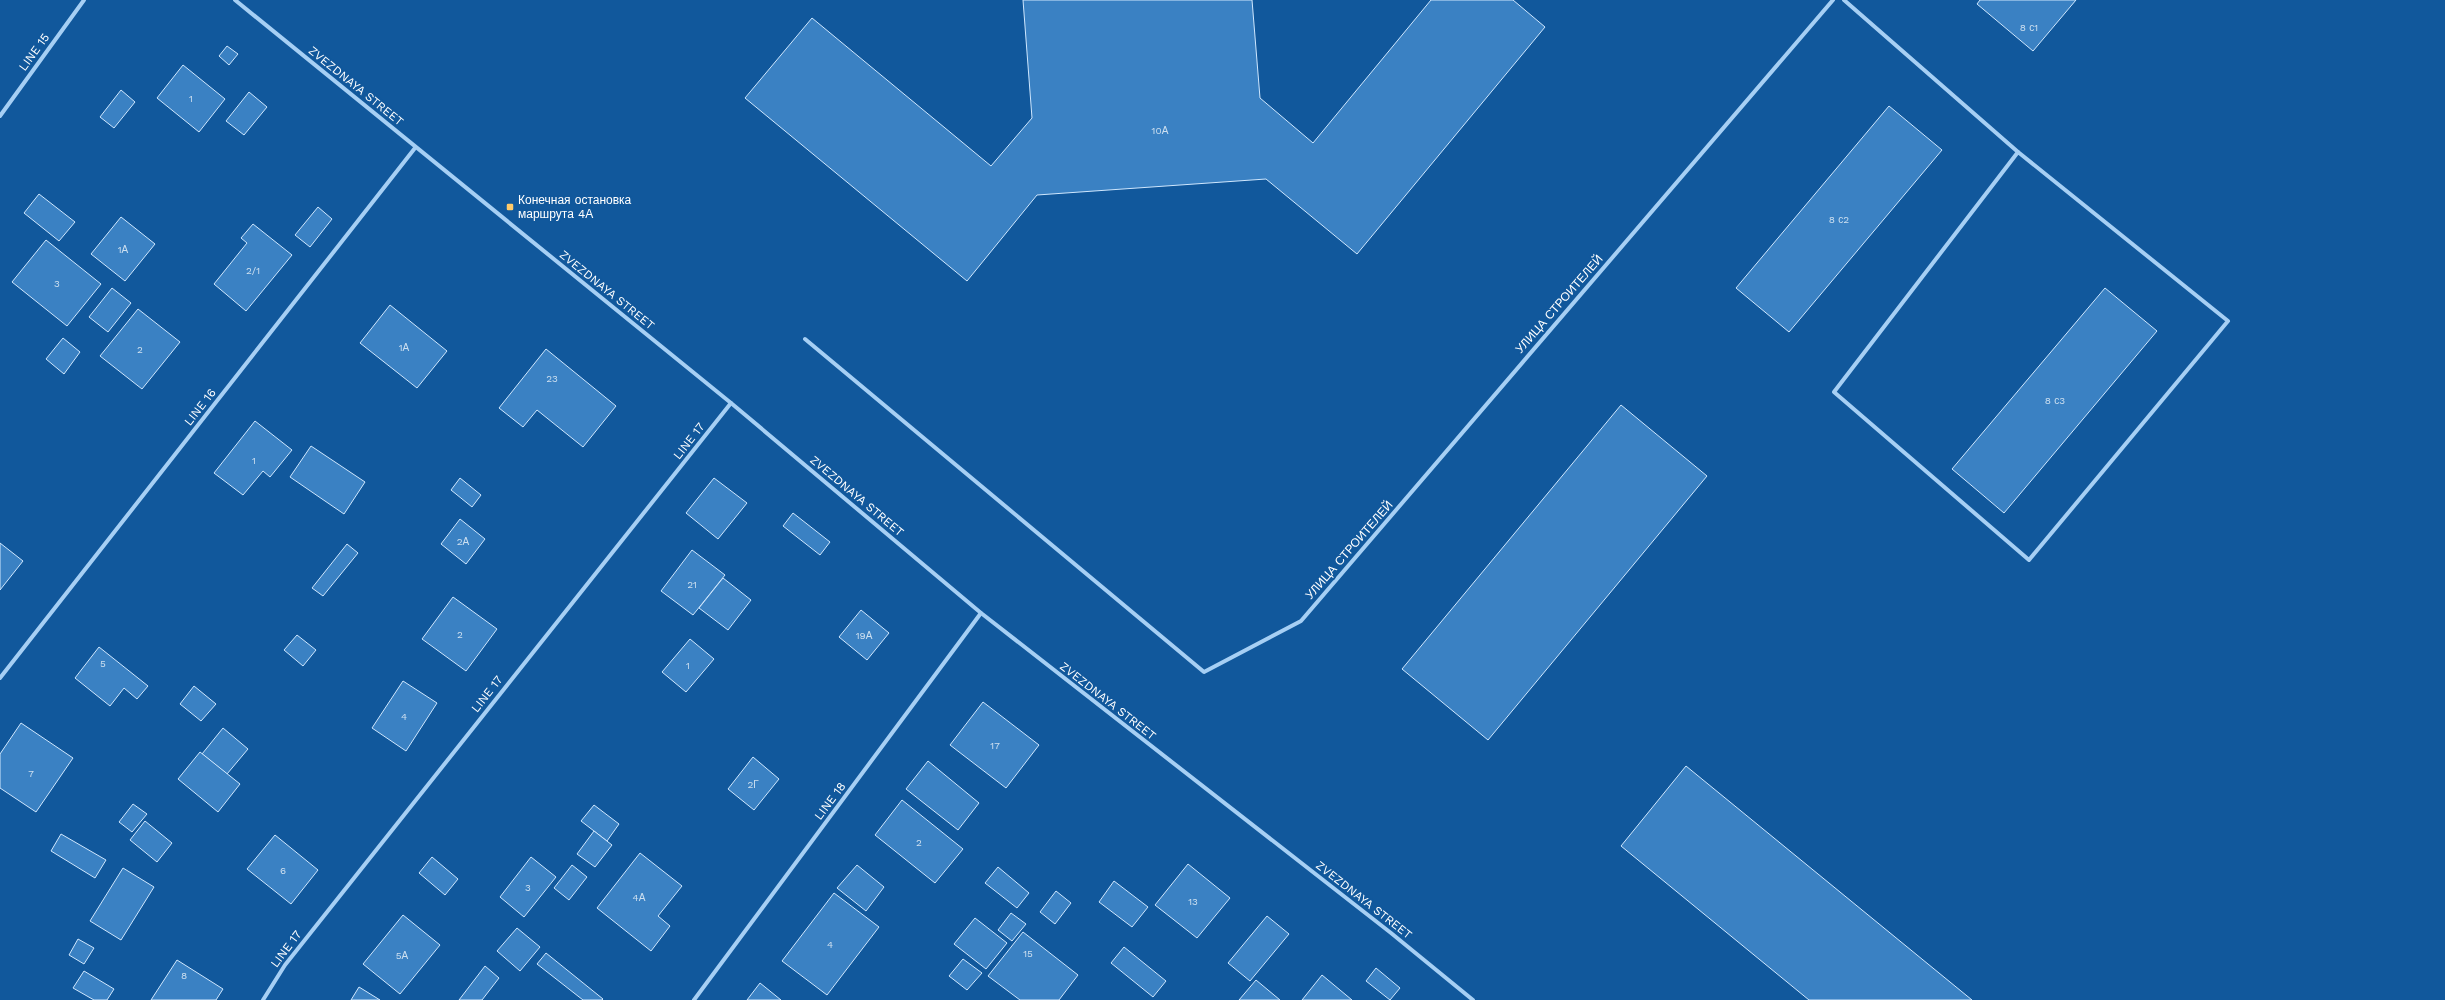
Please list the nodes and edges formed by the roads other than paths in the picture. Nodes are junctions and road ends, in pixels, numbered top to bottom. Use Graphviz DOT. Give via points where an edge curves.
graph roads {
  1 [pos="84,0"];
  2 [pos="235,0"];
  3 [pos="1833,0"];
  4 [pos="1844,0"];
  5 [pos="0,116"];
  6 [pos="415,148"];
  7 [pos="2018,152"];
  8 [pos="805,339"];
  9 [pos="731,403"];
  10 [pos="981,613"];
  11 [pos="0,678"];
  12 [pos="263,1000"];
  13 [pos="694,1000"];
  14 [pos="1473,1000"];
  1 -- 5 [label="street, LINE 15"];
  2 -- 6 [label="street, ZVEZDNAYA STREET"];
  3 -- 8 [label="street, УЛИЦА СТРОИТЕЛЕЙ" via="1301,621 1204,672"];
  4 -- 7 [label="street"];
  6 -- 9 [label="street, ZVEZDNAYA STREET"];
  6 -- 11 [label="street, LINE 16"];
  7 -- 7 [label="street" via="2228,321 2029,560 1834,392"];
  9 -- 10 [label="street, ZVEZDNAYA STREET"];
  9 -- 12 [label="street, LINE 17" via="290,959"];
  10 -- 13 [label="street, LINE 18"];
  10 -- 14 [label="street, ZVEZDNAYA STREET"];
}
